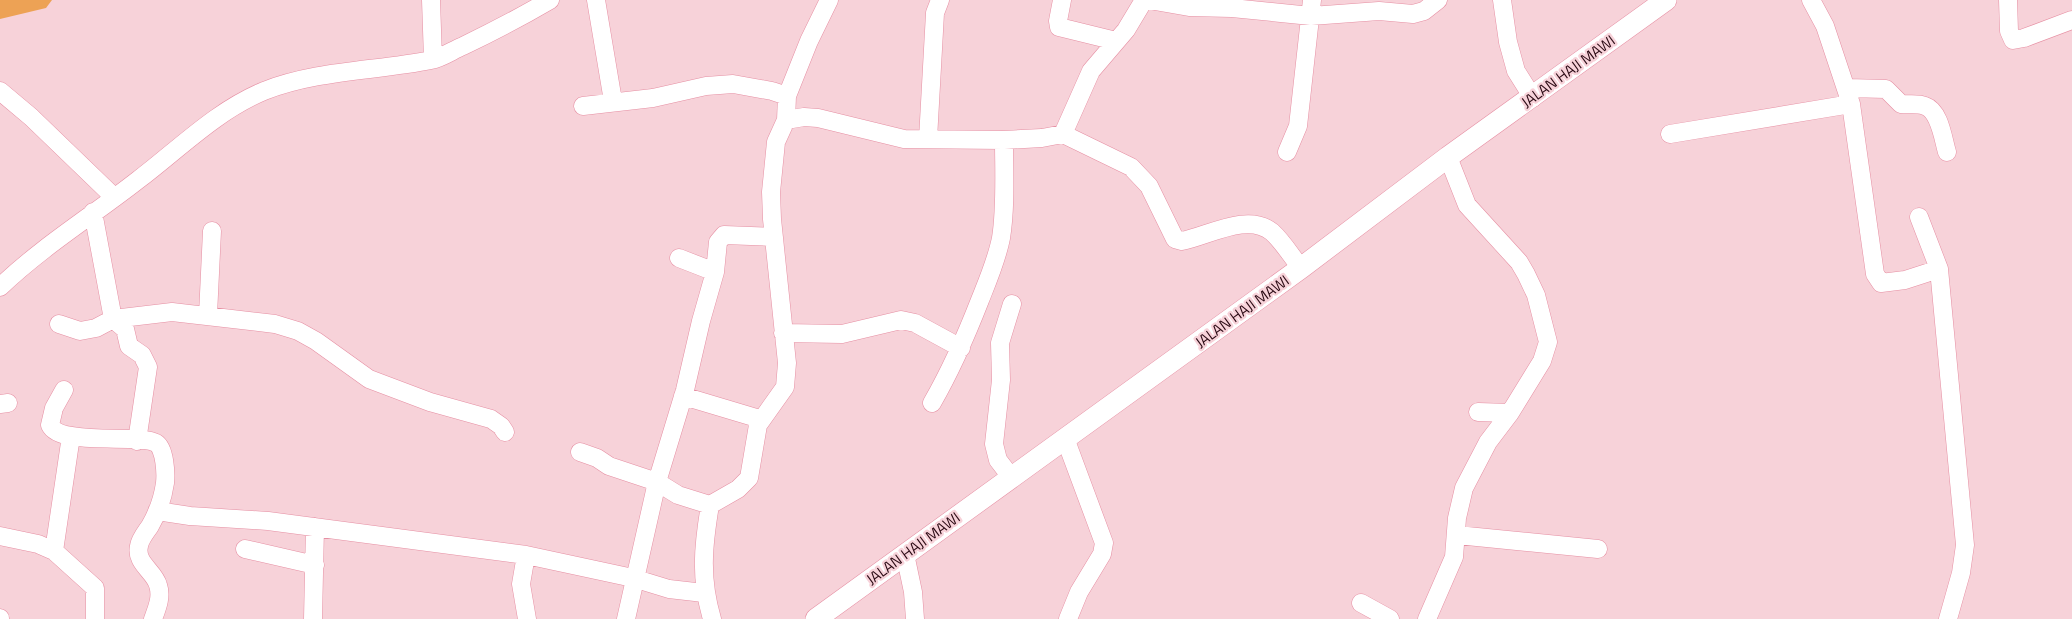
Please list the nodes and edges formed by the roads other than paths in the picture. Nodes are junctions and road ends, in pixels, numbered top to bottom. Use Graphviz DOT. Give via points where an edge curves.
graph roads {
  1 [pos="431,0"];
  2 [pos="550,0"];
  3 [pos="596,0"];
  4 [pos="829,0"];
  5 [pos="940,0"];
  6 [pos="1062,0"];
  7 [pos="1144,0"];
  8 [pos="1149,0"];
  9 [pos="1438,0"];
  10 [pos="1502,0"];
  11 [pos="1666,0"];
  12 [pos="1811,0"];
  13 [pos="2008,0"];
  14 [pos="1380,6"];
  15 [pos="1312,8"];
  16 [pos="2072,20"];
  17 [pos="1116,41"];
  18 [pos="433,60"];
  19 [pos="0,91"];
  20 [pos="787,96"];
  21 [pos="1849,96"];
  22 [pos="1533,98"];
  23 [pos="613,101"];
  24 [pos="583,106"];
  25 [pos="786,120"];
  26 [pos="1063,134"];
  27 [pos="1670,134"];
  28 [pos="928,139"];
  29 [pos="1004,140"];
  30 [pos="1287,152"];
  31 [pos="1946,152"];
  32 [pos="1448,157"];
  33 [pos="114,197"];
  34 [pos="93,212"];
  35 [pos="1919,217"];
  36 [pos="212,231"];
  37 [pos="774,237"];
  38 [pos="679,258"];
  39 [pos="1301,268"];
  40 [pos="1939,269"];
  41 [pos="715,272"];
  42 [pos="0,287"];
  43 [pos="1012,304"];
  44 [pos="208,315"];
  45 [pos="113,319"];
  46 [pos="59,324"];
  47 [pos="783,333"];
  48 [pos="961,348"];
  49 [pos="64,390"];
  50 [pos="683,396"];
  51 [pos="932,403"];
  52 [pos="1478,412"];
  53 [pos="1510,413"];
  54 [pos="760,419"];
  55 [pos="505,432"];
  56 [pos="72,436"];
  57 [pos="1065,438"];
  58 [pos="137,440"];
  59 [pos="580,452"];
  60 [pos="1011,477"];
  61 [pos="657,482"];
  62 [pos="710,505"];
  63 [pos="157,511"];
  64 [pos="315,527"];
  65 [pos="1457,535"];
  66 [pos="0,536"];
  67 [pos="245,549"];
  68 [pos="1598,550"];
  69 [pos="54,551"];
  70 [pos="905,554"];
  71 [pos="526,555"];
  72 [pos="316,566"];
  73 [pos="633,578"];
  74 [pos="704,593"];
  75 [pos="1360,603"];
  76 [pos="96,619"];
  77 [pos="154,619"];
  78 [pos="313,619"];
  79 [pos="527,619"];
  80 [pos="626,619"];
  81 [pos="712,619"];
  82 [pos="816,619"];
  83 [pos="915,619"];
  84 [pos="1068,619"];
  85 [pos="1390,619"];
  86 [pos="1427,619"];
  87 [pos="1948,619"];
  1 -- 18 [label="street"];
  2 -- 18 [label="street"];
  3 -- 23 [label="street"];
  4 -- 20 [label="street"];
  5 -- 28 [label="street" via="935,13"];
  6 -- 17 [label="street" via="1059,27"];
  7 -- 17 [label="street"];
  8 -- 15 [label="street" via="1189,8"];
  9 -- 14 [label="street" via="1419,13"];
  10 -- 22 [label="street" via="1516,71"];
  11 -- 22 [label="street, JALAN HAJI MAWI"];
  12 -- 21 [label="street" via="1825,26"];
  13 -- 16 [label="street" via="2009,31 2013,40"];
  14 -- 15 [label="street"];
  15 -- 30 [label="street" via="1298,126"];
  17 -- 26 [label="street" via="1090,71"];
  18 -- 33 [label="street" via="357,70 266,91 243,101 202,128"];
  19 -- 33 [label="street"];
  20 -- 23 [label="street" via="733,84 706,86 653,98"];
  20 -- 25 [label="street"];
  21 -- 27 [label="street"];
  21 -- 31 [label="street" via="1886,89 1901,104 1928,107 1938,123"];
  21 -- 40 [label="street" via="1878,280 1882,283 1905,280"];
  22 -- 32 [label="street, JALAN HAJI MAWI"];
  23 -- 24 [label="street"];
  25 -- 28 [label="street" via="818,118 892,137"];
  25 -- 37 [label="street" via="776,142 771,192"];
  26 -- 29 [label="street"];
  26 -- 39 [label="street" via="1131,167 1149,186 1175,239 1182,241 1233,227 1255,225 1272,232"];
  28 -- 29 [label="street"];
  29 -- 48 [label="street" via="1004,206 1000,240"];
  32 -- 39 [label="street, JALAN HAJI MAWI"];
  32 -- 53 [label="street" via="1467,204 1519,262 1536,295 1548,335 1542,361"];
  33 -- 34 [label="street"];
  34 -- 42 [label="street" via="39,252"];
  34 -- 45 [label="street"];
  35 -- 40 [label="street"];
  36 -- 44 [label="street"];
  37 -- 41 [label="street" via="722,236 718,242"];
  37 -- 47 [label="street"];
  38 -- 41 [label="street"];
  39 -- 57 [label="street, JALAN HAJI MAWI"];
  40 -- 87 [label="street" via="1965,545 1962,573"];
  41 -- 50 [label="street"];
  43 -- 60 [label="street" via="1000,343 1001,380 994,444 998,460"];
  44 -- 45 [label="street" via="172,312"];
  44 -- 55 [label="street" via="275,324 298,331 369,379 430,402 491,419"];
  45 -- 46 [label="street" via="96,328 80,331"];
  45 -- 58 [label="street" via="125,328 129,346 142,355 148,367"];
  47 -- 48 [label="street" via="842,334 901,320 915,323"];
  47 -- 54 [label="street" via="787,363 784,387"];
  48 -- 51 [label="street"];
  49 -- 56 [label="street" via="54,408 50,425 56,431"];
  50 -- 54 [label="street"];
  50 -- 61 [label="street"];
  52 -- 53 [label="street"];
  53 -- 65 [label="street" via="1488,442 1464,488 1457,518"];
  54 -- 62 [label="street" via="749,478 738,489"];
  56 -- 58 [label="street"];
  56 -- 69 [label="street"];
  57 -- 60 [label="street, JALAN HAJI MAWI"];
  57 -- 84 [label="street" via="1104,543 1102,554 1079,592"];
  58 -- 63 [label="street" via="155,442 162,452 164,484"];
  59 -- 61 [label="street"];
  60 -- 70 [label="street, JALAN HAJI MAWI"];
  61 -- 62 [label="street" via="678,495"];
  61 -- 73 [label="street"];
  62 -- 74 [label="street" via="705,538"];
  63 -- 64 [label="street"];
  63 -- 77 [label="street" via="140,542 138,553 158,585 159,603"];
  64 -- 71 [label="street"];
  64 -- 72 [label="street"];
  65 -- 68 [label="street"];
  65 -- 86 [label="street" via="1454,557"];
  66 -- 69 [label="street"];
  67 -- 72 [label="street"];
  69 -- 76 [label="street" via="95,588"];
  70 -- 82 [label="street, JALAN HAJI MAWI"];
  70 -- 83 [label="street"];
  71 -- 73 [label="street"];
  71 -- 79 [label="street" via="521,584"];
  72 -- 78 [label="street"];
  73 -- 74 [label="street" via="669,589"];
  73 -- 80 [label="street"];
  74 -- 81 [label="street"];
  75 -- 85 [label="street"];
}
